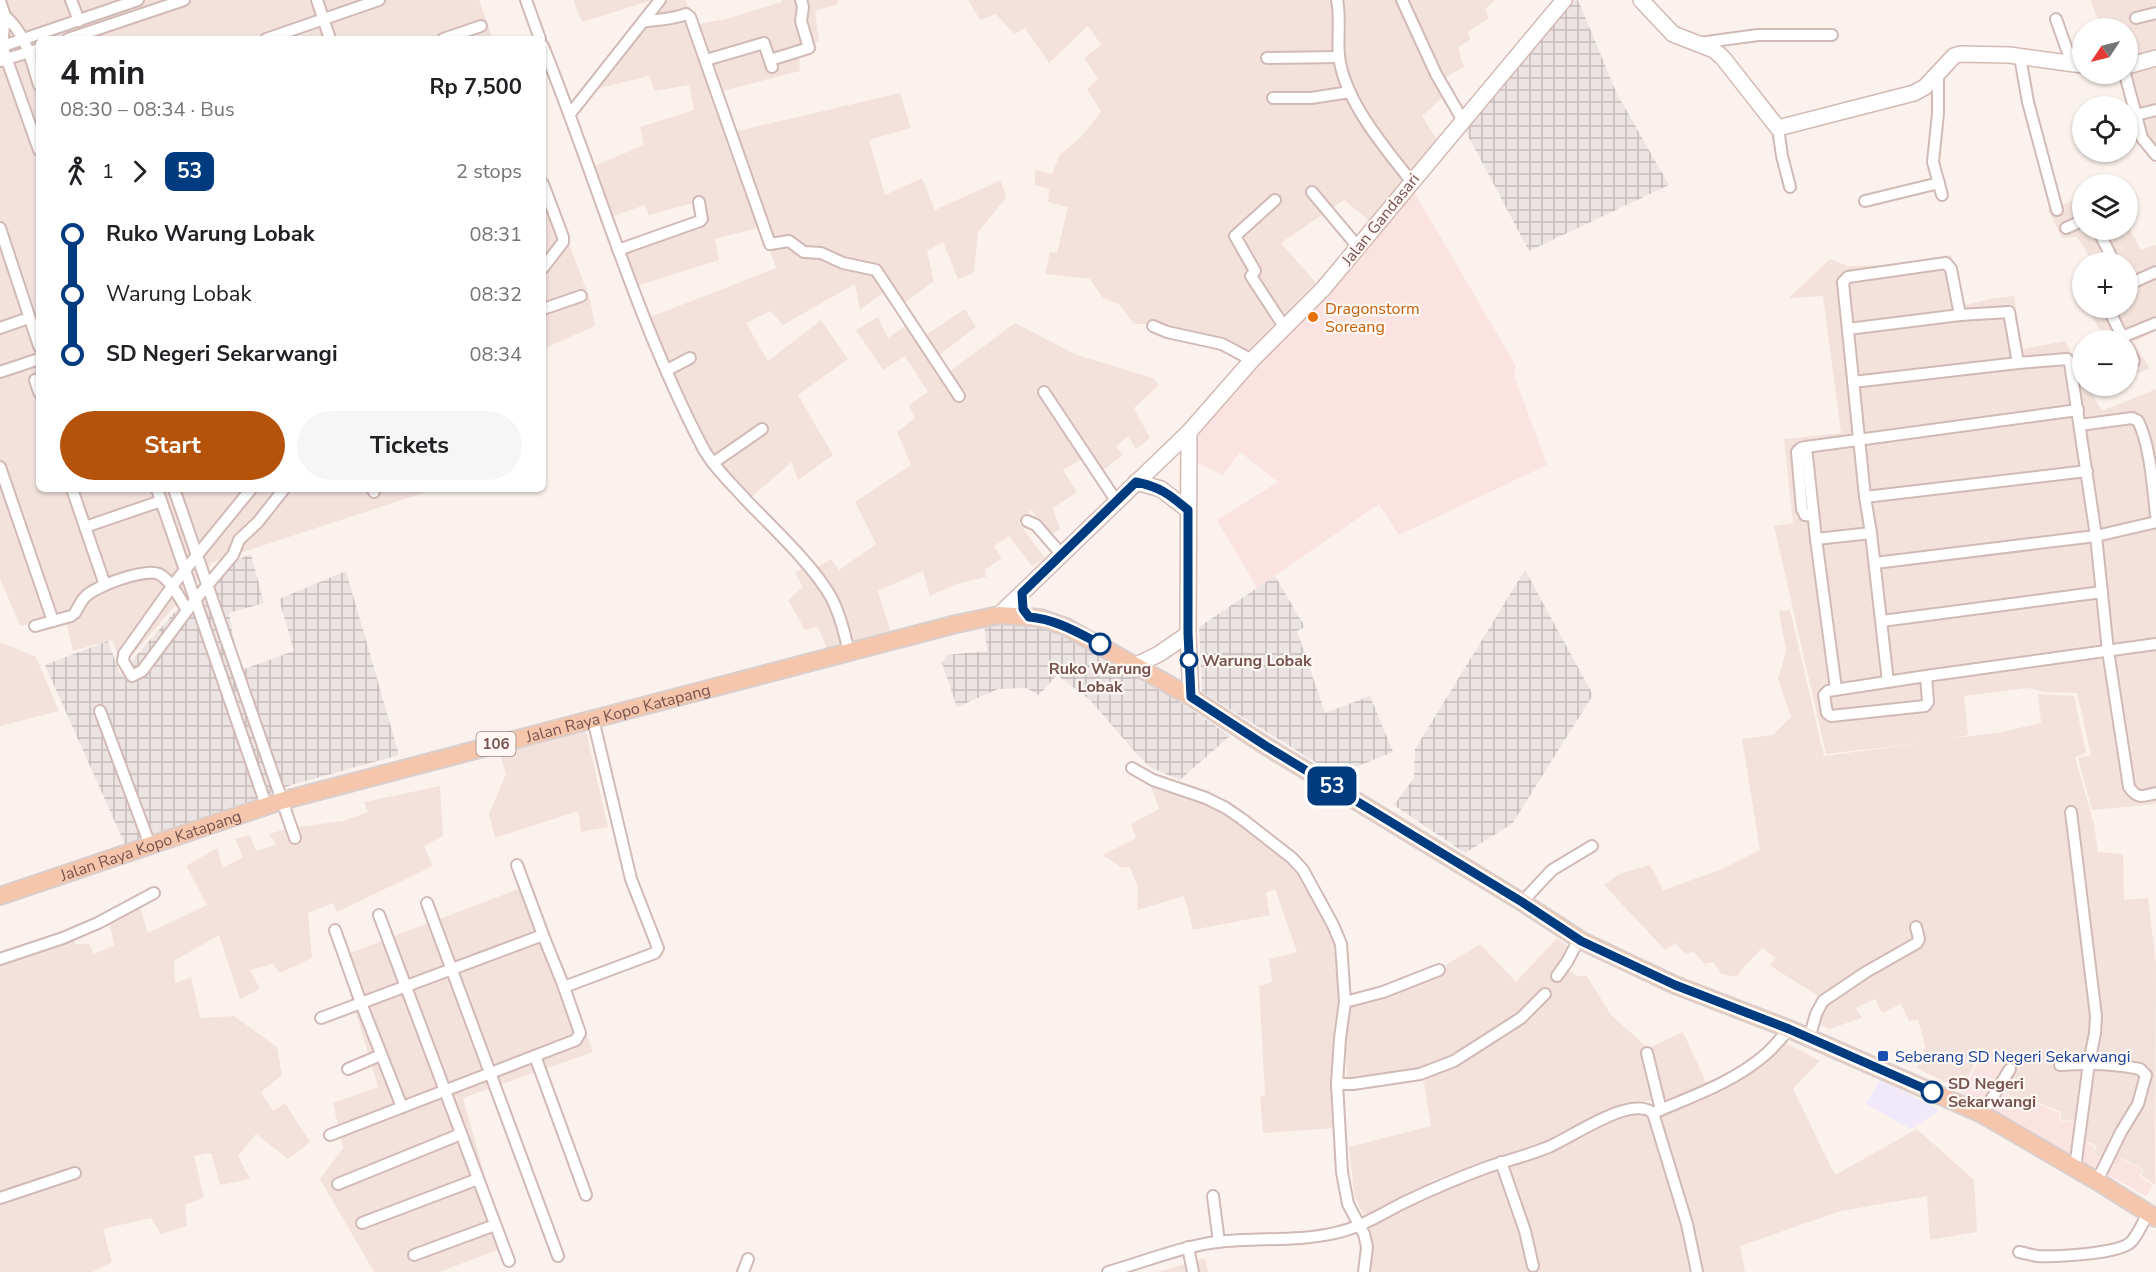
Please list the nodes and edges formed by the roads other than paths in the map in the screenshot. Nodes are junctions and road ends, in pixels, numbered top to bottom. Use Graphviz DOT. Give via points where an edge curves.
graph roads {
  1 [pos="71,0"];
  2 [pos="138,0"];
  3 [pos="183,0"];
  4 [pos="317,0"];
  5 [pos="379,0"];
  6 [pos="526,0"];
  7 [pos="660,0"];
  8 [pos="801,0"];
  9 [pos="1337,0"];
  10 [pos="1402,0"];
  11 [pos="1564,0"];
  12 [pos="1641,0"];
  13 [pos="0,1"];
  14 [pos="2156,13"];
  15 [pos="5,16"];
  16 [pos="2136,18"];
  17 [pos="324,19"];
  18 [pos="2056,19"];
  19 [pos="79,21"];
  20 [pos="643,22"];
  21 [pos="481,26"];
  22 [pos="1832,35"];
  23 [pos="88,36"];
  24 [pos="275,36"];
  25 [pos="329,36"];
  26 [pos="452,36"];
  27 [pos="539,36"];
  28 [pos="24,38"];
  29 [pos="1696,44"];
  30 [pos="1,46"];
  31 [pos="34,50"];
  32 [pos="546,54"];
  33 [pos="2072,54"];
  34 [pos="1339,57"];
  35 [pos="2020,57"];
  36 [pos="1267,58"];
  37 [pos="2156,58"];
  38 [pos="3,60"];
  39 [pos="706,60"];
  40 [pos="2138,63"];
  41 [pos="2072,64"];
  42 [pos="35,72"];
  43 [pos="36,75"];
  44 [pos="1938,75"];
  45 [pos="14,79"];
  46 [pos="1350,92"];
  47 [pos="1273,98"];
  48 [pos="2156,110"];
  49 [pos="570,114"];
  50 [pos="2138,114"];
  51 [pos="1462,119"];
  52 [pos="2138,123"];
  53 [pos="1778,128"];
  54 [pos="36,141"];
  55 [pos="2156,155"];
  56 [pos="1411,181"];
  57 [pos="1939,183"];
  58 [pos="1790,188"];
  59 [pos="546,192"];
  60 [pos="1312,192"];
  61 [pos="1942,195"];
  62 [pos="1275,200"];
  63 [pos="1865,201"];
  64 [pos="699,202"];
  65 [pos="2057,210"];
  66 [pos="2072,225"];
  67 [pos="0,228"];
  68 [pos="2066,228"];
  69 [pos="1358,247"];
  70 [pos="618,250"];
  71 [pos="546,264"];
  72 [pos="2156,272"];
  73 [pos="2138,280"];
  74 [pos="581,296"];
  75 [pos="546,308"];
  76 [pos="1960,315"];
  77 [pos="23,320"];
  78 [pos="2156,323"];
  79 [pos="1153,326"];
  80 [pos="0,328"];
  81 [pos="1285,328"];
  82 [pos="1848,329"];
  83 [pos="2138,334"];
  84 [pos="36,337"];
  85 [pos="690,358"];
  86 [pos="36,360"];
  87 [pos="1252,360"];
  88 [pos="2018,363"];
  89 [pos="667,370"];
  90 [pos="0,372"];
  91 [pos="35,380"];
  92 [pos="1853,382"];
  93 [pos="36,383"];
  94 [pos="1044,392"];
  95 [pos="959,396"];
  96 [pos="2078,410"];
  97 [pos="2080,425"];
  98 [pos="762,429"];
  99 [pos="1189,432"];
  100 [pos="1859,439"];
  101 [pos="713,463"];
  102 [pos="0,467"];
  103 [pos="2087,471"];
  104 [pos="2153,475"];
  105 [pos="1136,482"];
  106 [pos="73,492"];
  107 [pos="158,492"];
  108 [pos="175,492"];
  109 [pos="248,492"];
  110 [pos="282,492"];
  111 [pos="1865,497"];
  112 [pos="11,500"];
  113 [pos="161,501"];
  114 [pos="1117,502"];
  115 [pos="0,504"];
  116 [pos="1188,510"];
  117 [pos="2156,515"];
  118 [pos="1027,521"];
  119 [pos="2156,522"];
  120 [pos="85,527"];
  121 [pos="1871,533"];
  122 [pos="2097,536"];
  123 [pos="1816,539"];
  124 [pos="197,555"];
  125 [pos="1062,555"];
  126 [pos="1875,563"];
  127 [pos="184,570"];
  128 [pos="105,585"];
  129 [pos="207,585"];
  130 [pos="171,586"];
  131 [pos="2102,592"];
  132 [pos="1022,593"];
  133 [pos="195,600"];
  134 [pos="187,610"];
  135 [pos="999,615"];
  136 [pos="1029,617"];
  137 [pos="53,621"];
  138 [pos="1882,621"];
  139 [pos="35,626"];
  140 [pos="1188,633"];
  141 [pos="2156,644"];
  142 [pos="2108,651"];
  143 [pos="849,653"];
  144 [pos="1134,666"];
  145 [pos="1926,676"];
  146 [pos="1888,682"];
  147 [pos="1836,689"];
  148 [pos="1191,697"];
  149 [pos="100,711"];
  150 [pos="593,719"];
  151 [pos="1132,768"];
  152 [pos="2156,793"];
  153 [pos="274,803"];
  154 [pos="2071,812"];
  155 [pos="295,838"];
  156 [pos="150,845"];
  157 [pos="1592,846"];
  158 [pos="517,865"];
  159 [pos="154,893"];
  160 [pos="0,896"];
  161 [pos="1522,902"];
  162 [pos="427,903"];
  163 [pos="379,915"];
  164 [pos="1916,927"];
  165 [pos="335,930"];
  166 [pos="543,935"];
  167 [pos="1579,939"];
  168 [pos="0,959"];
  169 [pos="451,969"];
  170 [pos="1439,970"];
  171 [pos="1557,976"];
  172 [pos="405,986"];
  173 [pos="564,987"];
  174 [pos="1545,994"];
  175 [pos="1351,1001"];
  176 [pos="361,1003"];
  177 [pos="321,1018"];
  178 [pos="1789,1029"];
  179 [pos="1809,1039"];
  180 [pos="1647,1053"];
  181 [pos="381,1055"];
  182 [pos="535,1056"];
  183 [pos="2089,1063"];
  184 [pos="2060,1065"];
  185 [pos="348,1069"];
  186 [pos="2010,1069"];
  187 [pos="490,1074"];
  188 [pos="1346,1084"];
  189 [pos="445,1091"];
  190 [pos="402,1107"];
  191 [pos="1657,1112"];
  192 [pos="1982,1114"];
  193 [pos="461,1134"];
  194 [pos="330,1135"];
  195 [pos="1501,1162"];
  196 [pos="2075,1168"];
  197 [pos="75,1173"];
  198 [pos="478,1179"];
  199 [pos="2097,1181"];
  200 [pos="338,1184"];
  201 [pos="586,1195"];
  202 [pos="1213,1196"];
  203 [pos="0,1198"];
  204 [pos="2152,1216"];
  205 [pos="1365,1222"];
  206 [pos="362,1223"];
  207 [pos="495,1225"];
  208 [pos="1219,1242"];
  209 [pos="1188,1247"];
  210 [pos="2019,1252"];
  211 [pos="414,1255"];
  212 [pos="558,1256"];
  213 [pos="748,1260"];
  214 [pos="509,1261"];
  215 [pos="1533,1266"];
  216 [pos="1125,1270"];
  217 [pos="743,1272"];
  218 [pos="1108,1272"];
  219 [pos="1193,1272"];
  220 [pos="1364,1272"];
  221 [pos="1696,1272"];
  1 -- 19 [label="street"];
  2 -- 19 [label="street"];
  3 -- 23 [label="street"];
  4 -- 17 [label="street"];
  5 -- 17 [label="street"];
  6 -- 27 [label="street"];
  7 -- 20 [label="street"];
  8 -- 39 [label="street" via="801,21 809,48 771,64 764,43"];
  9 -- 34 [label="street"];
  10 -- 51 [label="street"];
  11 -- 51 [label="street, Jalan Gandasari"];
  12 -- 29 [label="street" via="1673,34"];
  13 -- 15 [label="street"];
  14 -- 16 [label="street"];
  15 -- 28 [label="street"];
  15 -- 30 [label="street"];
  17 -- 24 [label="street"];
  17 -- 25 [label="street"];
  18 -- 33 [label="street"];
  19 -- 28 [label="street"];
  20 -- 39 [label="street" via="689,14"];
  20 -- 49 [label="street"];
  21 -- 26 [label="street"];
  22 -- 29 [label="street" via="1758,35"];
  28 -- 30 [label="street"];
  28 -- 31 [label="street"];
  29 -- 53 [label="street" via="1723,58"];
  30 -- 38 [label="street"];
  31 -- 38 [label="street"];
  31 -- 42 [label="street"];
  32 -- 49 [label="street"];
  34 -- 36 [label="street"];
  34 -- 46 [label="street"];
  35 -- 41 [label="street"];
  35 -- 44 [label="street" via="1960,54"];
  35 -- 65 [label="street"];
  37 -- 40 [label="street"];
  38 -- 45 [label="street"];
  39 -- 95 [label="street" via="770,244 789,241 804,252 821,253 843,263 876,270"];
  42 -- 43 [label="street"];
  42 -- 45 [label="street"];
  44 -- 53 [label="street" via="1907,96"];
  44 -- 57 [label="street" via="1933,162"];
  45 -- 54 [label="street"];
  46 -- 47 [label="street"];
  46 -- 56 [label="street" via="1382,144"];
  48 -- 50 [label="street"];
  49 -- 70 [label="street"];
  51 -- 56 [label="street, Jalan Gandasari"];
  52 -- 55 [label="street" via="2142,138"];
  53 -- 58 [label="street"];
  56 -- 69 [label="street, Jalan Gandasari"];
  57 -- 61 [label="street"];
  57 -- 63 [label="street"];
  59 -- 71 [label="street" via="563,237"];
  60 -- 69 [label="street"];
  62 -- 81 [label="street" via="1235,236 1255,272 1251,276"];
  64 -- 70 [label="street" via="702,219 697,223"];
  66 -- 68 [label="street"];
  67 -- 84 [label="street"];
  69 -- 81 [label="street, Jalan Gandasari"];
  70 -- 89 [label="street"];
  72 -- 73 [label="street"];
  74 -- 75 [label="street"];
  76 -- 82 [label="street"];
  76 -- 82 [label="street" via="1951,269 1946,263 1845,279"];
  76 -- 88 [label="street" via="2009,312"];
  77 -- 80 [label="street"];
  78 -- 83 [label="street"];
  79 -- 87 [label="street" via="1222,344"];
  81 -- 87 [label="street, Jalan Gandasari"];
  82 -- 92 [label="street"];
  85 -- 89 [label="street"];
  86 -- 90 [label="street"];
  87 -- 99 [label="street, Jalan Gandasari"];
  88 -- 92 [label="street"];
  88 -- 96 [label="street" via="2067,359"];
  89 -- 101 [label="street"];
  91 -- 93 [label="street"];
  92 -- 100 [label="street"];
  94 -- 114 [label="street"];
  96 -- 97 [label="street"];
  96 -- 100 [label="street"];
  97 -- 103 [label="street"];
  97 -- 104 [label="street" via="2132,418 2138,421"];
  98 -- 101 [label="street"];
  99 -- 105 [label="street, Jalan Gandasari"];
  99 -- 116 [label="street"];
  100 -- 111 [label="street"];
  100 -- 123 [label="street" via="1801,448 1797,452 1802,509 1805,515 1813,516"];
  101 -- 143 [label="street" via="818,579 836,607"];
  102 -- 112 [label="street"];
  103 -- 111 [label="street"];
  103 -- 122 [label="street"];
  104 -- 117 [label="street"];
  105 -- 114 [label="street, Jalan Gandasari"];
  105 -- 116 [label="street" via="1161,489"];
  106 -- 120 [label="street"];
  107 -- 113 [label="street"];
  108 -- 124 [label="street"];
  109 -- 124 [label="street"];
  110 -- 129 [label="street" via="239,540 233,555"];
  111 -- 121 [label="street"];
  112 -- 115 [label="street"];
  112 -- 137 [label="street"];
  113 -- 120 [label="street"];
  113 -- 127 [label="street"];
  114 -- 125 [label="street, Jalan Gandasari"];
  116 -- 140 [label="street"];
  118 -- 125 [label="street" via="1036,525"];
  119 -- 122 [label="street"];
  120 -- 128 [label="street"];
  121 -- 123 [label="street"];
  121 -- 126 [label="street"];
  122 -- 126 [label="street"];
  122 -- 131 [label="street"];
  123 -- 147 [label="street"];
  124 -- 127 [label="street"];
  124 -- 129 [label="street"];
  125 -- 132 [label="street, Jalan Gandasari"];
  126 -- 138 [label="street"];
  127 -- 130 [label="street"];
  127 -- 133 [label="street"];
  128 -- 130 [label="street" via="156,573"];
  128 -- 137 [label="street" via="85,597 73,614"];
  129 -- 133 [label="street"];
  129 -- 153 [label="street"];
  130 -- 134 [label="street"];
  130 -- 134 [label="street" via="124,654 130,674 139,673"];
  131 -- 138 [label="street"];
  131 -- 142 [label="street"];
  132 -- 135 [label="street, Jalan Gandasari"];
  132 -- 136 [label="street" via="1023,609"];
  133 -- 134 [label="street"];
  133 -- 153 [label="street"];
  135 -- 136 [label="main road, 106"];
  135 -- 143 [label="main road, Jalan Raya Kopo Katapang / 106"];
  136 -- 144 [label="main road, 106" via="1066,627"];
  137 -- 139 [label="street"];
  138 -- 146 [label="street"];
  140 -- 144 [label="street"];
  140 -- 148 [label="street"];
  141 -- 142 [label="street"];
  142 -- 145 [label="street"];
  142 -- 152 [label="street" via="2129,787 2139,796"];
  143 -- 150 [label="main road, Jalan Raya Kopo Katapang / 106"];
  144 -- 148 [label="main road, 106"];
  145 -- 146 [label="street"];
  145 -- 147 [label="street" via="1925,706 1831,716 1824,694"];
  146 -- 147 [label="street"];
  148 -- 161 [label="main road, 106"];
  149 -- 156 [label="street"];
  150 -- 153 [label="main road, Jalan Raya Kopo Katapang / 106"];
  150 -- 173 [label="street" via="630,879 658,948 655,953"];
  151 -- 175 [label="street" via="1226,808 1292,858 1303,870 1341,944"];
  153 -- 155 [label="street"];
  153 -- 156 [label="main road, Jalan Raya Kopo Katapang / 106"];
  154 -- 183 [label="street" via="2096,1016"];
  156 -- 160 [label="main road, Jalan Raya Kopo Katapang / 106"];
  157 -- 161 [label="street" via="1552,870"];
  158 -- 166 [label="street"];
  159 -- 168 [label="street" via="63,938"];
  161 -- 167 [label="main road, 106"];
  162 -- 169 [label="street"];
  163 -- 172 [label="street"];
  164 -- 179 [label="street" via="1917,944 1823,1001"];
  165 -- 176 [label="street"];
  166 -- 169 [label="street"];
  166 -- 173 [label="street"];
  167 -- 171 [label="street"];
  167 -- 178 [label="main road, 106" via="1675,985"];
  169 -- 172 [label="street"];
  169 -- 187 [label="street"];
  170 -- 175 [label="street"];
  172 -- 176 [label="street"];
  172 -- 189 [label="street"];
  173 -- 182 [label="street" via="579,1037"];
  174 -- 188 [label="street" via="1521,1018 1454,1061 1420,1074"];
  175 -- 188 [label="street" via="1340,1038"];
  176 -- 177 [label="street"];
  176 -- 181 [label="street"];
  178 -- 179 [label="main road, 106"];
  178 -- 191 [label="street" via="1768,1053 1735,1076"];
  179 -- 192 [label="main road, 106"];
  180 -- 191 [label="street"];
  181 -- 185 [label="street"];
  181 -- 190 [label="street"];
  182 -- 187 [label="street"];
  182 -- 201 [label="street"];
  183 -- 184 [label="street"];
  183 -- 196 [label="street"];
  183 -- 199 [label="street" via="2140,1069 2146,1075 2138,1104"];
  186 -- 192 [label="street"];
  187 -- 189 [label="street"];
  187 -- 212 [label="street"];
  188 -- 205 [label="street" via="1344,1188 1348,1204"];
  189 -- 190 [label="street"];
  189 -- 193 [label="street"];
  190 -- 194 [label="street"];
  191 -- 195 [label="street" via="1630,1108 1546,1148"];
  191 -- 221 [label="street"];
  192 -- 196 [label="main road, 106"];
  193 -- 198 [label="street"];
  193 -- 200 [label="street"];
  195 -- 205 [label="street" via="1437,1186"];
  195 -- 215 [label="street"];
  196 -- 199 [label="main road, 106"];
  197 -- 203 [label="street"];
  198 -- 206 [label="street"];
  198 -- 207 [label="street"];
  199 -- 204 [label="main road, 106"];
  202 -- 208 [label="street"];
  204 -- 210 [label="street" via="2131,1242 2118,1248 2054,1256"];
  205 -- 208 [label="street" via="1311,1238"];
  205 -- 220 [label="street"];
  207 -- 211 [label="street"];
  207 -- 214 [label="street"];
  208 -- 209 [label="street"];
  209 -- 216 [label="street"];
  209 -- 219 [label="street"];
  213 -- 217 [label="street"];
  216 -- 218 [label="street"];
}
